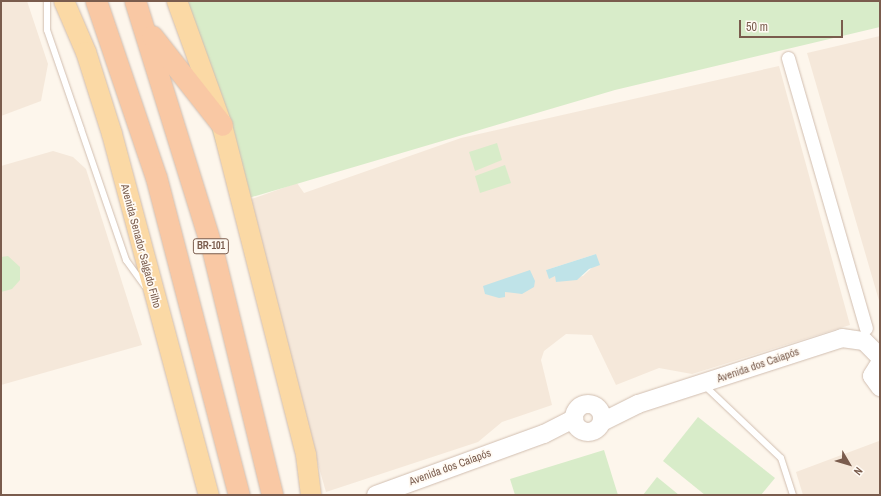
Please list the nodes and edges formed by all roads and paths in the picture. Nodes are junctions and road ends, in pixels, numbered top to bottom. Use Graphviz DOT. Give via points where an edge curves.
graph roads {
  1 [pos="47,1"];
  2 [pos="64,1"];
  3 [pos="96,1"];
  4 [pos="135,1"];
  5 [pos="177,1"];
  6 [pos="145,27"];
  7 [pos="788,58"];
  8 [pos="222,125"];
  9 [pos="155,299"];
  10 [pos="866,328"];
  11 [pos="878,359"];
  12 [pos="703,384"];
  13 [pos="880,387"];
  14 [pos="600,416"];
  15 [pos="576,424"];
  16 [pos="372,494"];
  17 [pos="209,495"];
  18 [pos="239,495"];
  19 [pos="272,495"];
  20 [pos="312,495"];
  21 [pos="793,495"];
  1 -- 9 [label="lane" via="47,30 126,260"];
  2 -- 9 [label="main road, Avenida Senador Salgado Filho" via="86,52 112,134"];
  3 -- 18 [label="highway, BR-101" via="156,177"];
  4 -- 6 [label="highway, BR-101"];
  5 -- 8 [label="main road"];
  6 -- 8 [label="highway"];
  6 -- 19 [label="highway, BR-101" via="212,248"];
  7 -- 10 [label="street"];
  8 -- 20 [label="main road" via="306,455"];
  9 -- 17 [label="main road, Avenida Senador Salgado Filho"];
  11 -- 12 [label="main road, Avenida dos Caiapós" via="864,342 842,338"];
  11 -- 13 [label="main road" via="872,376"];
  12 -- 14 [label="main road, Avenida dos Caiapós"];
  12 -- 21 [label="lane" via="781,458"];
  14 -- 15 [label="main road" via="592,432"];
  14 -- 15 [label="main road" via="582,405"];
  15 -- 16 [label="main road, Avenida dos Caiapós"];
}
